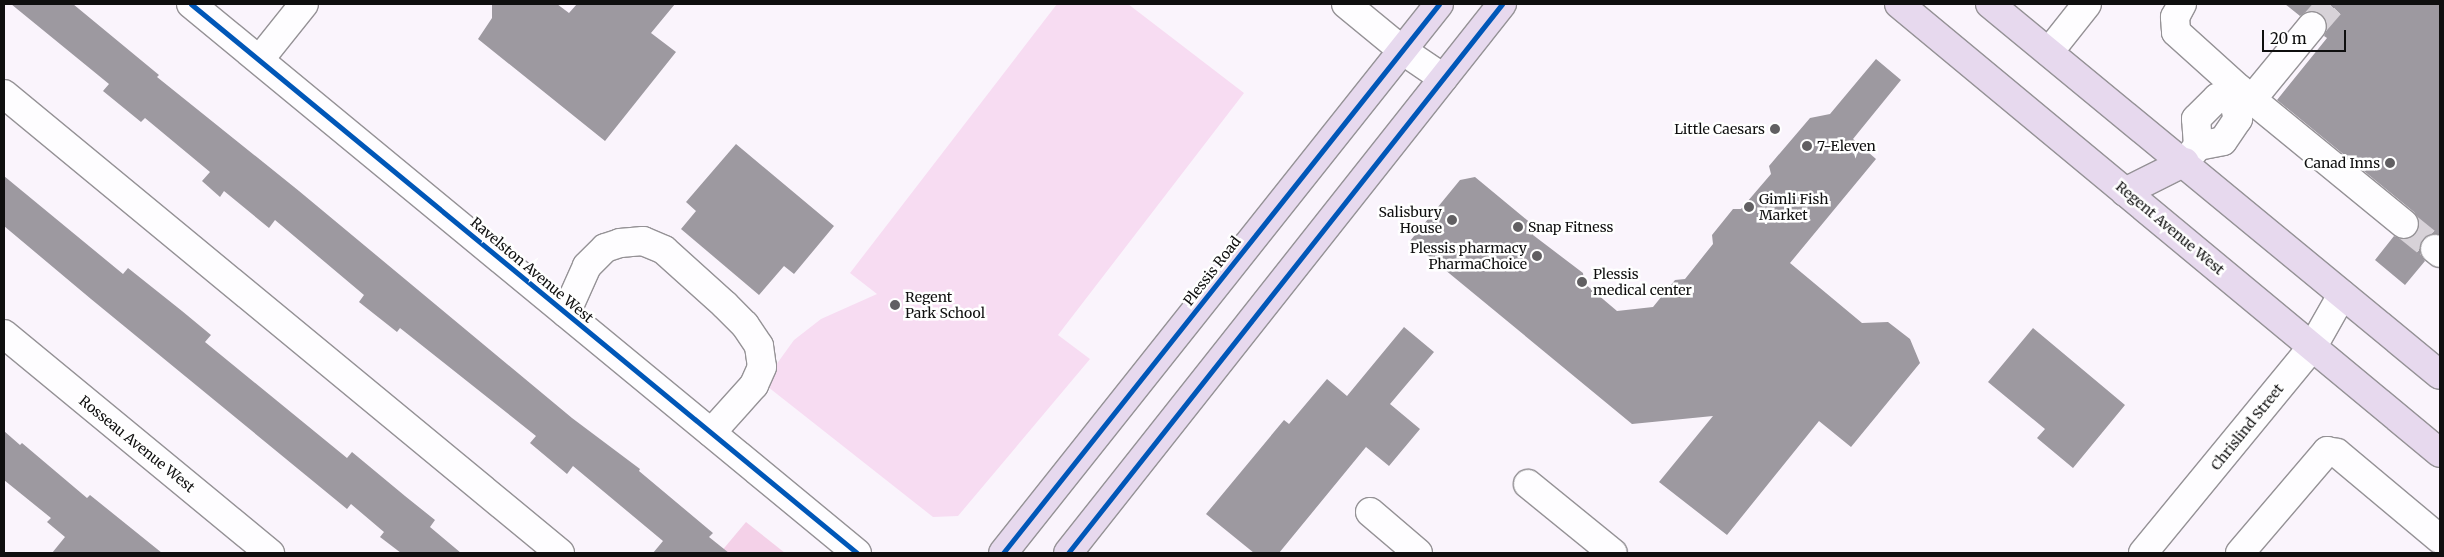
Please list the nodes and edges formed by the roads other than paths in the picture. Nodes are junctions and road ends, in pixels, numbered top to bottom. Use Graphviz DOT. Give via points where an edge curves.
graph roads {
  1 [pos="191,4"];
  2 [pos="304,4"];
  3 [pos="1346,4"];
  4 [pos="1439,4"];
  5 [pos="1502,4"];
  6 [pos="1899,4"];
  7 [pos="1990,4"];
  8 [pos="2087,4"];
  9 [pos="2182,4"];
  10 [pos="2312,26"];
  11 [pos="1402,50"];
  12 [pos="2049,52"];
  13 [pos="260,59"];
  14 [pos="1442,78"];
  15 [pos="4,94"];
  16 [pos="2241,96"];
  17 [pos="2191,154"];
  18 [pos="2126,192"];
  19 [pos="2404,224"];
  20 [pos="2342,295"];
  21 [pos="566,313"];
  22 [pos="4,334"];
  23 [pos="2313,346"];
  24 [pos="2440,375"];
  25 [pos="711,433"];
  26 [pos="2440,453"];
  27 [pos="1528,484"];
  28 [pos="1370,512"];
  29 [pos="2440,539"];
  30 [pos="2440,548"];
  31 [pos="270,553"];
  32 [pos="560,553"];
  33 [pos="858,553"];
  34 [pos="1003,553"];
  35 [pos="1068,553"];
  36 [pos="1418,553"];
  37 [pos="1613,553"];
  38 [pos="2143,553"];
  39 [pos="2240,553"];
  40 [pos="2436,553"];
  1 -- 13 [label="street, Ravelston Avenue West"];
  2 -- 13 [label="street"];
  3 -- 11 [label="street"];
  4 -- 11 [label="main road, Plessis Road"];
  5 -- 14 [label="main road"];
  6 -- 18 [label="main road, Regent Avenue West"];
  7 -- 12 [label="main road"];
  8 -- 12 [label="street"];
  9 -- 16 [label="street" via="2175,17 2176,32"];
  10 -- 16 [label="street"];
  11 -- 14 [label="street"];
  11 -- 34 [label="main road, Plessis Road"];
  12 -- 17 [label="main road"];
  13 -- 21 [label="street, Ravelston Avenue West"];
  14 -- 35 [label="main road"];
  15 -- 32 [label="street"];
  16 -- 17 [label="street" via="2238,119 2223,141"];
  16 -- 19 [label="street"];
  17 -- 18 [label="main road"];
  17 -- 20 [label="main road"];
  18 -- 23 [label="main road, Regent Avenue West"];
  20 -- 23 [label="street, Chrislind Street"];
  20 -- 24 [label="main road"];
  21 -- 25 [label="street, Ravelston Avenue West"];
  21 -- 25 [label="street" via="587,266 605,248 643,241 664,250 745,325 759,346 762,368 754,385"];
  22 -- 31 [label="street, Rosseau Avenue West"];
  23 -- 26 [label="main road, Regent Avenue West"];
  23 -- 38 [label="street, Chrislind Street"];
  25 -- 33 [label="street, Ravelston Avenue West"];
  27 -- 37 [label="street"];
  28 -- 36 [label="street"];
  29 -- 39 [label="street" via="2337,453 2327,451"];
  30 -- 40 [label="street"];
}
